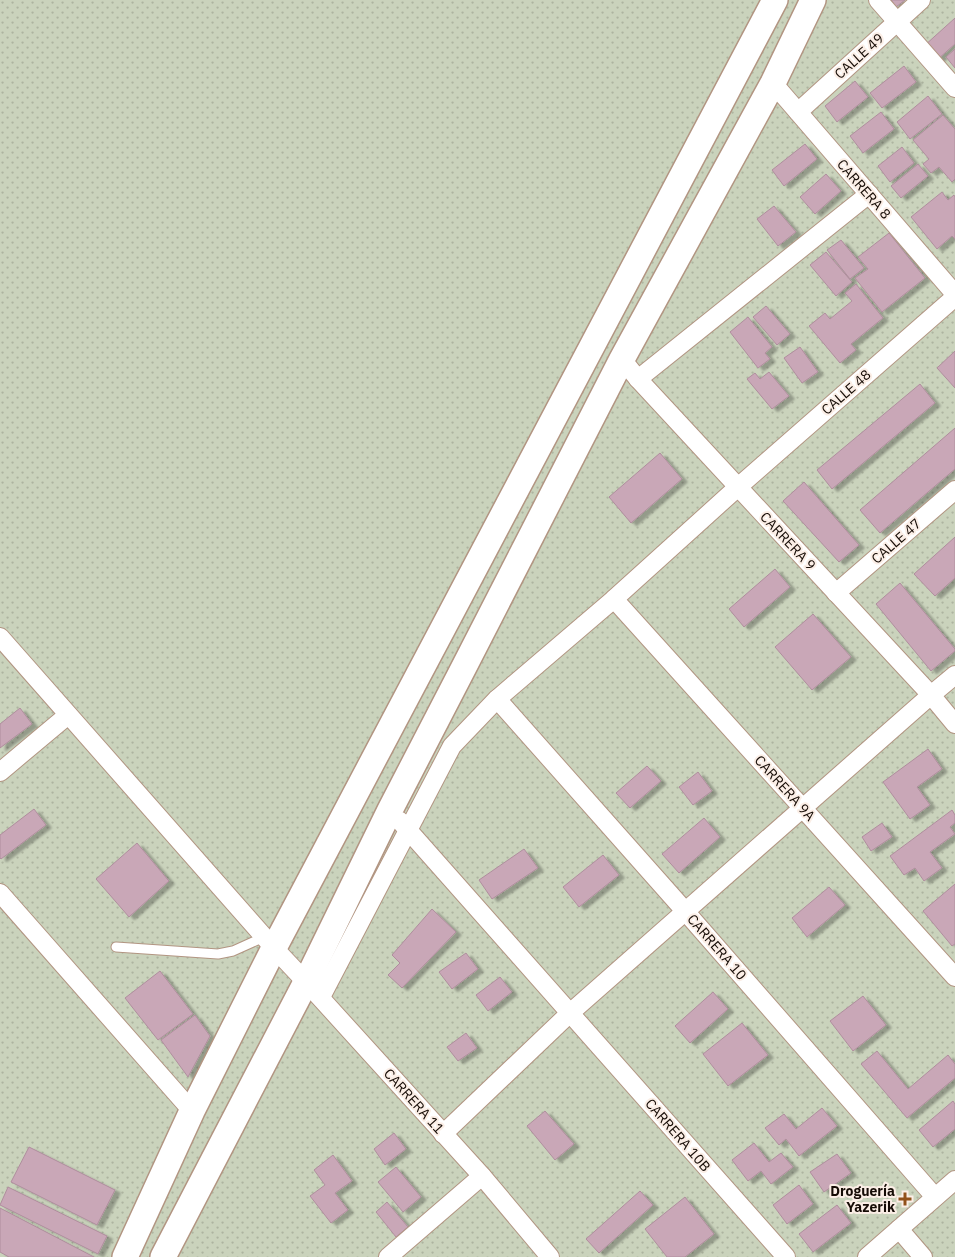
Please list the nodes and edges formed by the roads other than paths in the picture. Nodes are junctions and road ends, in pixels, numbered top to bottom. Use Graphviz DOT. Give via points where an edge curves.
graph roads {
  1 [pos="775,0"];
  2 [pos="814,0"];
  3 [pos="878,0"];
  4 [pos="920,0"];
  5 [pos="897,22"];
  6 [pos="773,83"];
  7 [pos="955,88"];
  8 [pos="798,112"];
  9 [pos="869,194"];
  10 [pos="955,296"];
  11 [pos="622,359"];
  12 [pos="638,379"];
  13 [pos="738,487"];
  14 [pos="955,490"];
  15 [pos="836,593"];
  16 [pos="614,599"];
  17 [pos="0,637"];
  18 [pos="955,675"];
  19 [pos="931,695"];
  20 [pos="497,698"];
  21 [pos="68,714"];
  22 [pos="955,724"];
  23 [pos="0,772"];
  24 [pos="802,808"];
  25 [pos="390,810"];
  26 [pos="407,830"];
  27 [pos="0,893"];
  28 [pos="685,911"];
  29 [pos="269,943"];
  30 [pos="116,947"];
  31 [pos="955,977"];
  32 [pos="314,989"];
  33 [pos="570,1013"];
  34 [pos="192,1111"];
  35 [pos="443,1134"];
  36 [pos="482,1176"];
  37 [pos="955,1180"];
  38 [pos="935,1197"];
  39 [pos="899,1229"];
  40 [pos="125,1257"];
  41 [pos="163,1257"];
  42 [pos="388,1257"];
  43 [pos="550,1257"];
  44 [pos="786,1257"];
  45 [pos="867,1257"];
  46 [pos="923,1257"];
  1 -- 29 [label="main road"];
  2 -- 6 [label="main road"];
  3 -- 5 [label="street"];
  4 -- 5 [label="street, CALLE 49"];
  5 -- 7 [label="street"];
  5 -- 8 [label="street, CALLE 49"];
  6 -- 8 [label="street, CARRERA 8"];
  6 -- 11 [label="main road"];
  8 -- 9 [label="street, CARRERA 8"];
  9 -- 10 [label="street, CARRERA 8"];
  9 -- 12 [label="street"];
  10 -- 13 [label="street, CALLE 48"];
  11 -- 12 [label="street, CARRERA 9"];
  11 -- 25 [label="main road"];
  12 -- 13 [label="street, CARRERA 9"];
  13 -- 15 [label="street, CARRERA 9"];
  13 -- 16 [label="street, CALLE 48"];
  14 -- 15 [label="street, CALLE 47"];
  15 -- 19 [label="street, CARRERA 9"];
  16 -- 20 [label="street, CALLE 48"];
  16 -- 24 [label="street, CARRERA 9A"];
  17 -- 21 [label="street, CARRERA 11"];
  18 -- 19 [label="street"];
  19 -- 22 [label="street, CARRERA 9"];
  19 -- 24 [label="street"];
  20 -- 26 [label="street, CALLE 48" via="452,746"];
  20 -- 28 [label="street, CARRERA 10"];
  21 -- 23 [label="street"];
  21 -- 29 [label="street, CARRERA 11"];
  24 -- 28 [label="street"];
  24 -- 31 [label="street, CARRERA 9A"];
  25 -- 26 [label="street, CARRERA 10B"];
  25 -- 32 [label="main road"];
  26 -- 32 [label="street, CALLE 48"];
  26 -- 33 [label="street, CARRERA 10B"];
  27 -- 34 [label="street"];
  28 -- 33 [label="street"];
  28 -- 38 [label="street, CARRERA 10"];
  29 -- 30 [label="lane" via="218,954"];
  29 -- 32 [label="street, CARRERA 11"];
  29 -- 34 [label="main road"];
  32 -- 35 [label="street, CARRERA 11"];
  32 -- 41 [label="main road"];
  33 -- 35 [label="street"];
  33 -- 44 [label="street, CARRERA 10B"];
  34 -- 40 [label="main road"];
  35 -- 36 [label="street, CARRERA 11"];
  36 -- 42 [label="street"];
  36 -- 43 [label="street, CARRERA 11"];
  37 -- 38 [label="street"];
  38 -- 39 [label="street"];
  39 -- 45 [label="street"];
  39 -- 46 [label="street"];
}
